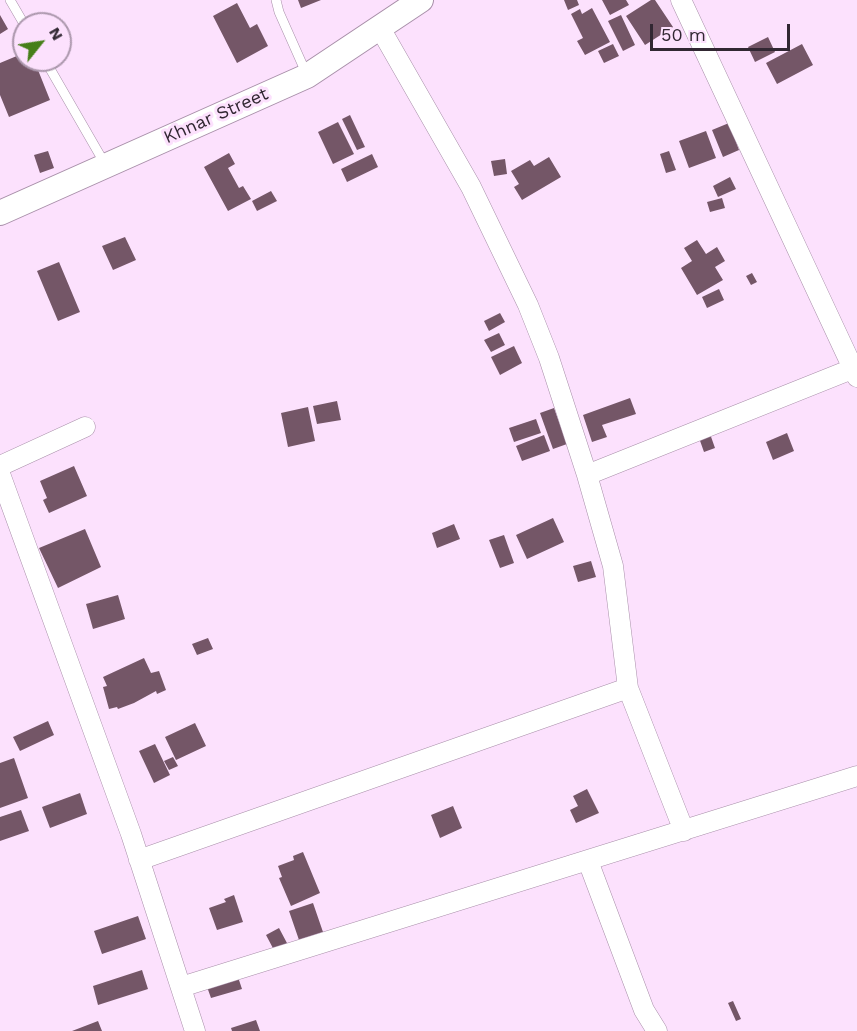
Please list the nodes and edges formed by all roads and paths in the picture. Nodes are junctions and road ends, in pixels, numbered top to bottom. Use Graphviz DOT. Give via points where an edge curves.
graph roads {
  1 [pos="276,0"];
  2 [pos="421,0"];
  3 [pos="681,0"];
  4 [pos="380,28"];
  5 [pos="52,72"];
  6 [pos="307,76"];
  7 [pos="106,166"];
  8 [pos="0,213"];
  9 [pos="856,370"];
  10 [pos="85,427"];
  11 [pos="0,466"];
  12 [pos="0,474"];
  13 [pos="587,475"];
  14 [pos="628,688"];
  15 [pos="857,776"];
  16 [pos="684,831"];
  17 [pos="139,860"];
  18 [pos="588,861"];
  19 [pos="181,987"];
  20 [pos="195,1031"];
  21 [pos="657,1031"];
  1 -- 6 [label="lane"];
  2 -- 4 [label="street, Khnar Street"];
  3 -- 9 [label="street"];
  4 -- 6 [label="street, Khnar Street"];
  4 -- 13 [label="street" via="471,187 528,305"];
  5 -- 7 [label="lane"];
  6 -- 7 [label="street, Khnar Street"];
  7 -- 8 [label="street, Khnar Street"];
  9 -- 13 [label="street"];
  10 -- 11 [label="street"];
  12 -- 17 [label="street"];
  13 -- 14 [label="street" via="613,566"];
  14 -- 16 [label="street"];
  14 -- 17 [label="street"];
  15 -- 16 [label="street"];
  16 -- 18 [label="street"];
  17 -- 19 [label="street"];
  18 -- 19 [label="street"];
  18 -- 21 [label="street" via="644,1010"];
  19 -- 20 [label="street"];
}
